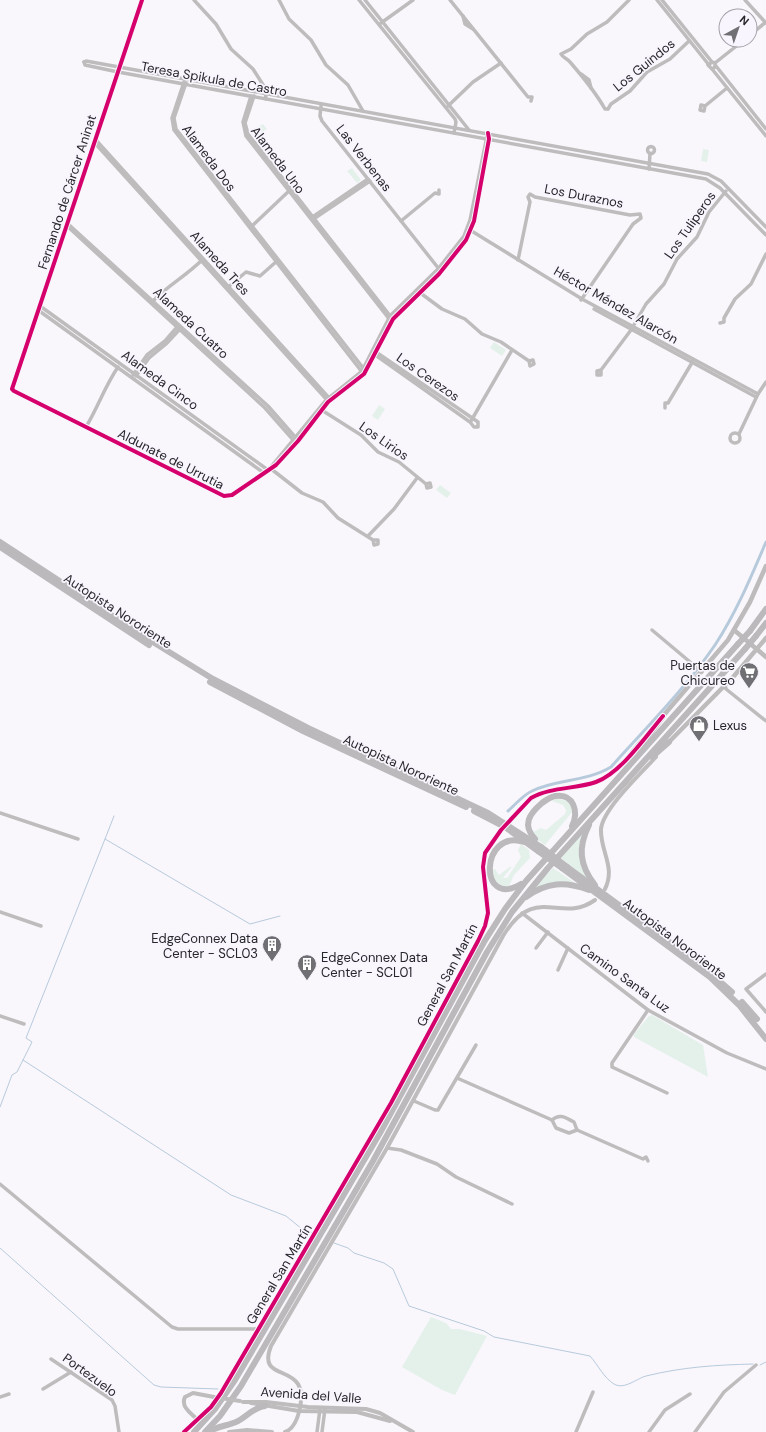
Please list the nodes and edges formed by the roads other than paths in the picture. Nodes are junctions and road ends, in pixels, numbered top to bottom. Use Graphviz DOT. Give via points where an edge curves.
graph roads {
  1 [pos="142,0"];
  2 [pos="194,0"];
  3 [pos="279,0"];
  4 [pos="359,0"];
  5 [pos="365,0"];
  6 [pos="413,0"];
  7 [pos="450,0"];
  8 [pos="629,0"];
  9 [pos="656,0"];
  10 [pos="662,0"];
  11 [pos="745,0"];
  12 [pos="766,22"];
  13 [pos="381,23"];
  14 [pos="758,28"];
  15 [pos="689,40"];
  16 [pos="734,48"];
  17 [pos="568,51"];
  18 [pos="568,59"];
  19 [pos="501,63"];
  20 [pos="713,65"];
  21 [pos="120,67"];
  22 [pos="118,72"];
  23 [pos="186,79"];
  24 [pos="184,84"];
  25 [pos="727,88"];
  26 [pos="254,91"];
  27 [pos="266,94"];
  28 [pos="252,97"];
  29 [pos="528,97"];
  30 [pos="266,99"];
  31 [pos="321,104"];
  32 [pos="450,105"];
  33 [pos="705,106"];
  34 [pos="446,108"];
  35 [pos="321,109"];
  36 [pos="363,111"];
  37 [pos="362,116"];
  38 [pos="455,127"];
  39 [pos="766,129"];
  40 [pos="469,130"];
  41 [pos="454,132"];
  42 [pos="488,133"];
  43 [pos="469,135"];
  44 [pos="766,136"];
  45 [pos="487,138"];
  46 [pos="95,140"];
  47 [pos="583,151"];
  48 [pos="650,154"];
  49 [pos="582,156"];
  50 [pos="650,163"];
  51 [pos="649,169"];
  52 [pos="369,180"];
  53 [pos="728,189"];
  54 [pos="290,190"];
  55 [pos="435,193"];
  56 [pos="725,193"];
  57 [pos="630,215"];
  58 [pos="312,218"];
  59 [pos="401,221"];
  60 [pos="67,224"];
  61 [pos="633,224"];
  62 [pos="251,227"];
  63 [pos="766,227"];
  64 [pos="469,231"];
  65 [pos="766,235"];
  66 [pos="766,254"];
  67 [pos="202,260"];
  68 [pos="277,261"];
  69 [pos="518,261"];
  70 [pos="439,270"];
  71 [pos="227,288"];
  72 [pos="418,291"];
  73 [pos="581,300"];
  74 [pos="152,302"];
  75 [pos="40,306"];
  76 [pos="38,310"];
  77 [pos="724,318"];
  78 [pos="391,319"];
  79 [pos="179,327"];
  80 [pos="631,329"];
  81 [pos="512,350"];
  82 [pos="374,353"];
  83 [pos="529,361"];
  84 [pos="693,362"];
  85 [pos="119,366"];
  86 [pos="601,370"];
  87 [pos="364,371"];
  88 [pos="134,376"];
  89 [pos="766,382"];
  90 [pos="12,390"];
  91 [pos="757,395"];
  92 [pos="328,400"];
  93 [pos="668,403"];
  94 [pos="320,409"];
  95 [pos="86,427"];
  96 [pos="739,434"];
  97 [pos="296,440"];
  98 [pos="269,469"];
  99 [pos="264,473"];
  100 [pos="417,478"];
  101 [pos="426,484"];
  102 [pos="368,536"];
  103 [pos="373,540"];
  104 [pos="0,542"];
  105 [pos="0,547"];
  106 [pos="766,566"];
  107 [pos="766,608"];
  108 [pos="766,623"];
  109 [pos="652,630"];
  110 [pos="734,630"];
  111 [pos="766,638"];
  112 [pos="757,649"];
  113 [pos="766,657"];
  114 [pos="702,672"];
  115 [pos="724,687"];
  116 [pos="663,716"];
  117 [pos="766,721"];
  118 [pos="669,742"];
  119 [pos="625,770"];
  120 [pos="629,777"];
  121 [pos="0,813"];
  122 [pos="597,814"];
  123 [pos="510,821"];
  124 [pos="501,830"];
  125 [pos="569,833"];
  126 [pos="78,839"];
  127 [pos="531,845"];
  128 [pos="540,849"];
  129 [pos="565,867"];
  130 [pos="526,882"];
  131 [pos="605,892"];
  132 [pos="596,897"];
  133 [pos="517,904"];
  134 [pos="0,912"];
  135 [pos="522,913"];
  136 [pos="41,926"];
  137 [pos="548,932"];
  138 [pos="536,948"];
  139 [pos="568,948"];
  140 [pos="558,970"];
  141 [pos="766,974"];
  142 [pos="648,1010"];
  143 [pos="766,1012"];
  144 [pos="0,1016"];
  145 [pos="24,1024"];
  146 [pos="766,1032"];
  147 [pos="766,1039"];
  148 [pos="476,1045"];
  149 [pos="766,1069"];
  150 [pos="456,1078"];
  151 [pos="667,1093"];
  152 [pos="414,1101"];
  153 [pos="552,1120"];
  154 [pos="577,1130"];
  155 [pos="387,1148"];
  156 [pos="643,1159"];
  157 [pos="0,1184"];
  158 [pos="512,1204"];
  159 [pos="322,1226"];
  160 [pos="335,1233"];
  161 [pos="314,1240"];
  162 [pos="326,1247"];
  163 [pos="258,1329"];
  164 [pos="51,1359"];
  165 [pos="756,1365"];
  166 [pos="71,1372"];
  167 [pos="43,1389"];
  168 [pos="593,1392"];
  169 [pos="9,1394"];
  170 [pos="690,1394"];
  171 [pos="0,1397"];
  172 [pos="242,1401"];
  173 [pos="265,1406"];
  174 [pos="299,1408"];
  175 [pos="322,1410"];
  176 [pos="198,1420"];
  177 [pos="119,1432"];
  178 [pos="184,1432"];
  179 [pos="194,1432"];
  180 [pos="205,1432"];
  181 [pos="208,1432"];
  182 [pos="229,1432"];
  183 [pos="272,1432"];
  184 [pos="285,1432"];
  185 [pos="317,1432"];
  186 [pos="322,1432"];
  187 [pos="413,1432"];
  188 [pos="576,1432"];
  189 [pos="649,1432"];
  190 [pos="695,1432"];
  1 -- 21 [label="street, Fernando de Cárcer Aninat"];
  2 -- 27 [label="street" via="216,24 231,49 251,67"];
  3 -- 36 [label="street" via="291,21 312,40 326,64 348,85"];
  4 -- 13 [label="street"];
  5 -- 13 [label="street"];
  6 -- 13 [label="street"];
  7 -- 19 [label="street" via="463,16 465,24 473,29"];
  8 -- 17 [label="street" via="607,22 586,34"];
  9 -- 15 [label="street"];
  10 -- 20 [label="street"];
  11 -- 12 [label="street"];
  12 -- 14 [label="street"];
  13 -- 32 [label="street"];
  13 -- 34 [label="street"];
  15 -- 18 [label="street, Los Guindos" via="672,57 647,72 630,91 606,110 591,88 590,80 580,74"];
  15 -- 20 [label="street"];
  16 -- 20 [label="street"];
  17 -- 18 [label="street"];
  17 -- 18 [label="street" via="561,54"];
  19 -- 29 [label="street"];
  19 -- 32 [label="street" via="474,82"];
  20 -- 25 [label="street"];
  20 -- 39 [label="street"];
  21 -- 22 [label="street, Fernando de Cárcer Aninat"];
  21 -- 22 [label="street, Teresa Spikula de Castro" via="84,62 85,65"];
  21 -- 23 [label="street, Teresa Spikula de Castro"];
  22 -- 24 [label="street, Teresa Spikula de Castro"];
  22 -- 46 [label="street, Fernando de Cárcer Aninat"];
  23 -- 24 [label="street, Alameda Dos"];
  23 -- 26 [label="street, Teresa Spikula de Castro"];
  24 -- 28 [label="street, Teresa Spikula de Castro"];
  24 -- 62 [label="street, Alameda Dos" via="172,116 173,128"];
  25 -- 33 [label="street"];
  25 -- 44 [label="street"];
  26 -- 27 [label="street, Teresa Spikula de Castro"];
  26 -- 28 [label="street, Alameda Uno"];
  27 -- 30 [label="street"];
  27 -- 31 [label="street, Teresa Spikula de Castro"];
  28 -- 30 [label="street, Teresa Spikula de Castro"];
  28 -- 54 [label="street, Alameda Uno" via="243,122 244,134"];
  30 -- 35 [label="street, Teresa Spikula de Castro"];
  31 -- 35 [label="street, Las Verbenas"];
  31 -- 36 [label="street, Teresa Spikula de Castro"];
  32 -- 34 [label="street"];
  32 -- 40 [label="street"];
  34 -- 38 [label="street" via="456,120"];
  35 -- 37 [label="street, Teresa Spikula de Castro"];
  35 -- 52 [label="street, Las Verbenas" via="322,121"];
  36 -- 37 [label="street"];
  36 -- 38 [label="street, Teresa Spikula de Castro"];
  37 -- 41 [label="street, Teresa Spikula de Castro"];
  38 -- 40 [label="street, Teresa Spikula de Castro"];
  38 -- 41 [label="street"];
  40 -- 42 [label="street, Teresa Spikula de Castro"];
  40 -- 43 [label="street"];
  41 -- 43 [label="street, Teresa Spikula de Castro"];
  42 -- 45 [label="street, Aldunate de Urrutia"];
  42 -- 47 [label="street, Teresa Spikula de Castro"];
  43 -- 45 [label="street, Teresa Spikula de Castro"];
  45 -- 49 [label="street, Teresa Spikula de Castro"];
  45 -- 64 [label="street, Aldunate de Urrutia"];
  46 -- 60 [label="street, Fernando de Cárcer Aninat"];
  46 -- 67 [label="street, Alameda Tres"];
  47 -- 49 [label="street"];
  47 -- 50 [label="street, Teresa Spikula de Castro"];
  48 -- 50 [label="street"];
  49 -- 51 [label="street, Teresa Spikula de Castro"];
  50 -- 51 [label="street"];
  50 -- 53 [label="street, Teresa Spikula de Castro" via="711,175"];
  51 -- 56 [label="street, Teresa Spikula de Castro" via="706,179"];
  52 -- 58 [label="street"];
  52 -- 59 [label="street, Las Verbenas"];
  53 -- 56 [label="street, Los Tuliperos"];
  53 -- 63 [label="street, Teresa Spikula de Castro"];
  54 -- 58 [label="street, Alameda Uno"];
  54 -- 62 [label="street"];
  55 -- 59 [label="street"];
  56 -- 65 [label="street, Teresa Spikula de Castro"];
  56 -- 80 [label="street, Los Tuliperos" via="709,212 695,239 675,261 666,282 646,304"];
  57 -- 61 [label="street, Los Duraznos"];
  57 -- 61 [label="street, Los Duraznos" via="641,215"];
  57 -- 69 [label="street, Los Duraznos" via="535,198 529,194 530,202"];
  58 -- 78 [label="street, Alameda Uno"];
  59 -- 70 [label="street, Las Verbenas"];
  60 -- 74 [label="street, Alameda Cuatro"];
  60 -- 75 [label="street, Fernando de Cárcer Aninat"];
  61 -- 73 [label="street, Los Duraznos"];
  62 -- 68 [label="street, Alameda Dos"];
  64 -- 69 [label="street, Héctor Méndez Alarcón"];
  64 -- 70 [label="street, Aldunate de Urrutia"];
  66 -- 77 [label="street" via="751,284 735,299"];
  67 -- 71 [label="street, Alameda Tres"];
  67 -- 74 [label="street"];
  68 -- 71 [label="street" via="261,276 246,272"];
  68 -- 87 [label="street, Alameda Dos"];
  69 -- 73 [label="street, Héctor Méndez Alarcón"];
  70 -- 72 [label="street, Aldunate de Urrutia"];
  71 -- 92 [label="street, Alameda Tres"];
  72 -- 78 [label="street, Aldunate de Urrutia"];
  72 -- 81 [label="street" via="444,310 465,319 482,334"];
  73 -- 80 [label="street, Héctor Méndez Alarcón"];
  74 -- 79 [label="street, Alameda Cuatro"];
  75 -- 76 [label="street, Fernando de Cárcer Aninat"];
  75 -- 85 [label="street, Alameda Cinco"];
  76 -- 85 [label="street, Alameda Cinco"];
  76 -- 90 [label="street, Fernando de Cárcer Aninat"];
  78 -- 82 [label="street, Aldunate de Urrutia"];
  79 -- 88 [label="street"];
  79 -- 97 [label="street, Alameda Cuatro" via="268,406"];
  80 -- 84 [label="street, Héctor Méndez Alarcón"];
  80 -- 86 [label="street, Los Tuliperos"];
  81 -- 82 [label="street, Los Cerezos" via="472,422"];
  81 -- 83 [label="street"];
  82 -- 87 [label="street, Aldunate de Urrutia"];
  84 -- 91 [label="street, Héctor Méndez Alarcón"];
  84 -- 93 [label="street"];
  85 -- 88 [label="street, Alameda Cinco"];
  85 -- 95 [label="street" via="105,387"];
  87 -- 92 [label="street, Aldunate de Urrutia"];
  88 -- 98 [label="street, Alameda Cinco"];
  88 -- 99 [label="street, Alameda Cinco"];
  89 -- 91 [label="street"];
  90 -- 95 [label="street, Aldunate de Urrutia"];
  91 -- 96 [label="street"];
  92 -- 94 [label="street, Aldunate de Urrutia"];
  94 -- 97 [label="street, Aldunate de Urrutia"];
  94 -- 100 [label="street, Los Lirios" via="362,436 378,452 399,462"];
  95 -- 99 [label="street, Aldunate de Urrutia" via="224,496 232,495"];
  97 -- 98 [label="street, Aldunate de Urrutia"];
  98 -- 99 [label="street, Aldunate de Urrutia"];
  98 -- 102 [label="street" via="302,493 324,504 340,520"];
  100 -- 101 [label="street, Los Lirios"];
  100 -- 102 [label="street" via="394,509"];
  102 -- 103 [label="street"];
  104 -- 128 [label="highway, Autopista Nororiente" via="148,639 220,682 308,728 488,813"];
  105 -- 127 [label="highway, Autopista Nororiente" via="143,641 230,693 310,735 480,814"];
  106 -- 110 [label="main road"];
  107 -- 119 [label="highway, bridge" via="750,631"];
  108 -- 120 [label="highway, bridge"];
  109 -- 114 [label="street"];
  110 -- 112 [label="main road"];
  110 -- 114 [label="main road"];
  111 -- 112 [label="main road"];
  112 -- 113 [label="main road"];
  112 -- 115 [label="main road"];
  114 -- 116 [label="main road"];
  115 -- 117 [label="street"];
  115 -- 118 [label="main road"];
  116 -- 119 [label="highway"];
  116 -- 123 [label="street" via="609,775 590,784 534,797"];
  118 -- 120 [label="highway"];
  118 -- 131 [label="street" via="612,805 604,818 601,836 609,870"];
  119 -- 125 [label="highway"];
  120 -- 122 [label="highway"];
  121 -- 126 [label="street"];
  122 -- 131 [label="highway" via="583,837 581,856 587,873"];
  122 -- 133 [label="highway"];
  124 -- 159 [label="street, General San Martín" via="483,858 488,908 483,930"];
  125 -- 128 [label="highway" via="576,817 574,806 563,796 550,797 532,812 528,822 530,833"];
  125 -- 130 [label="highway"];
  127 -- 128 [label="highway, Autopista Nororiente"];
  127 -- 130 [label="highway" via="515,840 504,842 496,850 489,869 491,880 501,888 512,889"];
  128 -- 129 [label="highway, Autopista Nororiente, bridge"];
  129 -- 131 [label="highway, Autopista Nororiente"];
  129 -- 132 [label="highway, Autopista Nororiente"];
  130 -- 159 [label="highway" via="484,942 389,1118"];
  131 -- 146 [label="highway, Autopista Nororiente" via="716,977"];
  132 -- 133 [label="highway" via="570,884 554,884 538,889"];
  132 -- 135 [label="street" via="578,907 536,907"];
  132 -- 147 [label="highway, Autopista Nororiente" via="714,981 739,1005"];
  133 -- 160 [label="highway" via="494,940"];
  134 -- 136 [label="street"];
  135 -- 137 [label="street, Camino Santa Luz"];
  135 -- 152 [label="street" via="503,936"];
  137 -- 138 [label="street"];
  137 -- 139 [label="street, Camino Santa Luz"];
  139 -- 140 [label="street"];
  139 -- 142 [label="street, Camino Santa Luz"];
  141 -- 143 [label="street" via="746,990"];
  142 -- 149 [label="street, Camino Santa Luz" via="726,1053"];
  142 -- 151 [label="street" via="627,1039 612,1067"];
  144 -- 145 [label="street"];
  148 -- 150 [label="street"];
  150 -- 152 [label="street" via="437,1110"];
  150 -- 153 [label="street"];
  152 -- 155 [label="street"];
  153 -- 154 [label="street" via="556,1128 569,1133"];
  153 -- 154 [label="street" via="563,1116 575,1123"];
  154 -- 156 [label="street"];
  155 -- 158 [label="street" via="400,1149 438,1164 456,1177"];
  155 -- 160 [label="street"];
  157 -- 163 [label="street" via="172,1327"];
  159 -- 161 [label="highway"];
  160 -- 162 [label="highway"];
  161 -- 163 [label="street, General San Martín"];
  161 -- 179 [label="highway" via="228,1391 211,1415"];
  162 -- 174 [label="street" via="268,1354 273,1369 292,1378 298,1385"];
  162 -- 180 [label="highway" via="233,1398"];
  163 -- 176 [label="street, General San Martín" via="219,1396"];
  164 -- 166 [label="street, Portezuelo"];
  165 -- 190 [label="street" via="724,1392"];
  166 -- 167 [label="street"];
  166 -- 177 [label="street, Portezuelo" via="112,1400"];
  168 -- 188 [label="street"];
  169 -- 171 [label="street"];
  170 -- 189 [label="street" via="665,1410"];
  172 -- 173 [label="street, Avenida del Valle"];
  172 -- 174 [label="street, Avenida del Valle"];
  172 -- 176 [label="street, Avenida del Valle, bridge" via="193,1393 183,1401"];
  173 -- 174 [label="street, Avenida del Valle"];
  173 -- 181 [label="highway" via="254,1409 237,1422 219,1426"];
  174 -- 175 [label="street, Avenida del Valle"];
  174 -- 184 [label="street" via="295,1426"];
  175 -- 185 [label="street"];
  175 -- 186 [label="street"];
  175 -- 187 [label="street, Avenida del Valle" via="366,1408"];
  176 -- 178 [label="street, General San Martín"];
  182 -- 183 [label="street"];
}
